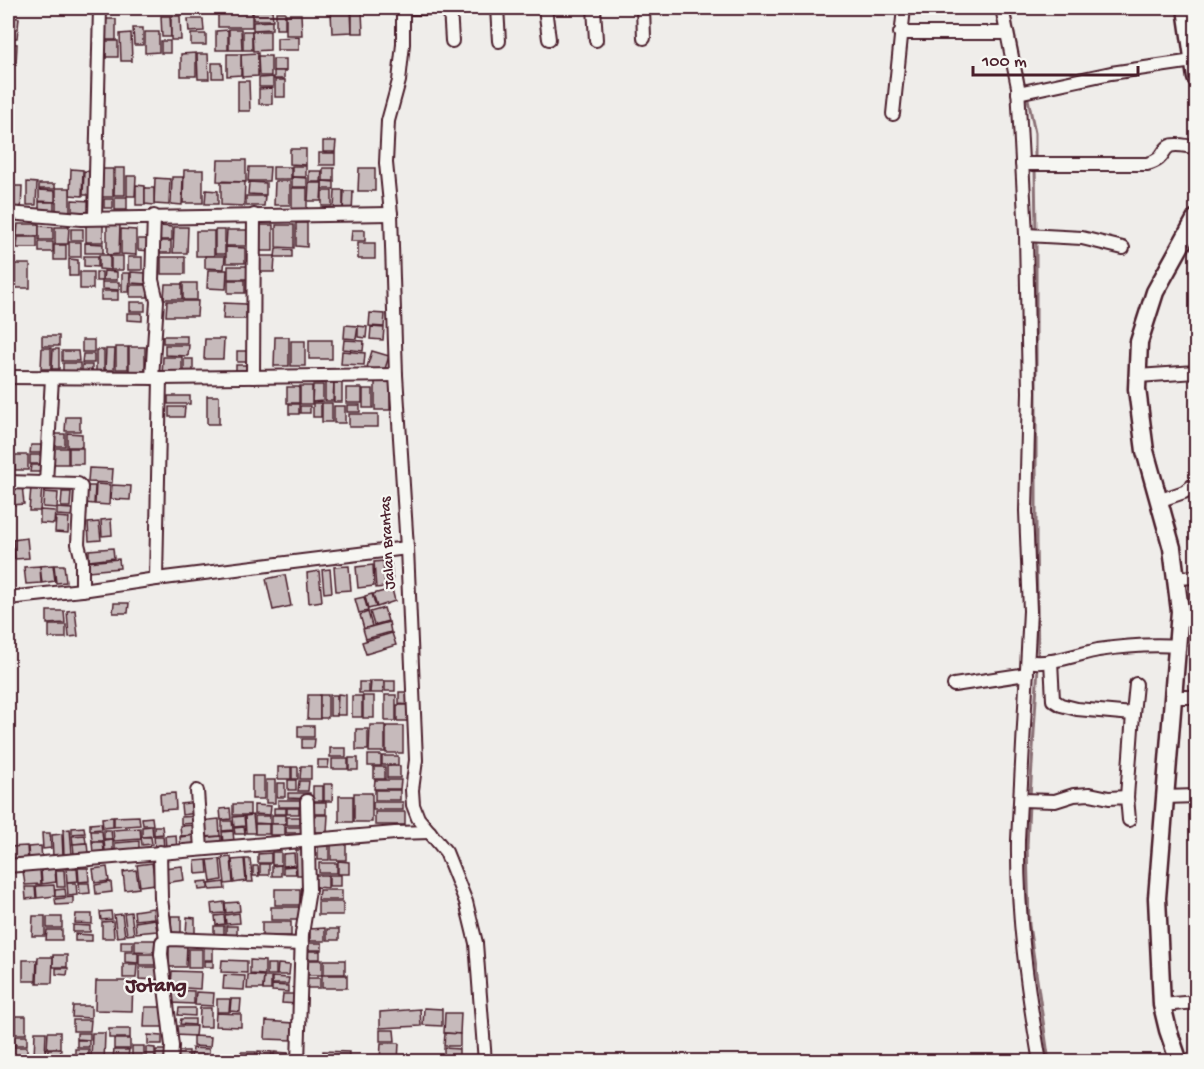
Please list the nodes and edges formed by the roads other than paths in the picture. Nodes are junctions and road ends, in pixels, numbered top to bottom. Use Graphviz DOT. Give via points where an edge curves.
graph roads {
  1 [pos="100,8"];
  2 [pos="401,8"];
  3 [pos="430,8"];
  4 [pos="450,8"];
  5 [pos="497,8"];
  6 [pos="545,8"];
  7 [pos="594,8"];
  8 [pos="643,8"];
  9 [pos="904,8"];
  10 [pos="1002,8"];
  11 [pos="1186,8"];
  12 [pos="900,33"];
  13 [pos="1007,33"];
  14 [pos="644,38"];
  15 [pos="549,39"];
  16 [pos="596,40"];
  17 [pos="452,41"];
  18 [pos="499,41"];
  19 [pos="1189,61"];
  20 [pos="1197,78"];
  21 [pos="1024,92"];
  22 [pos="893,114"];
  23 [pos="1185,146"];
  24 [pos="1032,164"];
  25 [pos="8,213"];
  26 [pos="391,214"];
  27 [pos="254,215"];
  28 [pos="154,216"];
  29 [pos="95,217"];
  30 [pos="1197,218"];
  31 [pos="1033,236"];
  32 [pos="1123,248"];
  33 [pos="1197,372"];
  34 [pos="396,375"];
  35 [pos="1138,376"];
  36 [pos="8,377"];
  37 [pos="253,377"];
  38 [pos="52,378"];
  39 [pos="156,378"];
  40 [pos="8,482"];
  41 [pos="46,482"];
  42 [pos="1197,483"];
  43 [pos="1158,501"];
  44 [pos="407,548"];
  45 [pos="1197,577"];
  46 [pos="1177,578"];
  47 [pos="156,579"];
  48 [pos="82,590"];
  49 [pos="8,598"];
  50 [pos="1171,645"];
  51 [pos="1039,662"];
  52 [pos="1027,674"];
  53 [pos="1136,684"];
  54 [pos="954,685"];
  55 [pos="1197,696"];
  56 [pos="1173,697"];
  57 [pos="1133,714"];
  58 [pos="198,791"];
  59 [pos="1197,796"];
  60 [pos="1128,797"];
  61 [pos="1165,797"];
  62 [pos="1027,800"];
  63 [pos="307,801"];
  64 [pos="1130,820"];
  65 [pos="430,832"];
  66 [pos="308,840"];
  67 [pos="201,849"];
  68 [pos="160,852"];
  69 [pos="8,866"];
  70 [pos="165,940"];
  71 [pos="302,944"];
  72 [pos="1197,1002"];
  73 [pos="1162,1005"];
  74 [pos="171,1062"];
  75 [pos="298,1062"];
  76 [pos="485,1062"];
  77 [pos="1040,1062"];
  78 [pos="1179,1062"];
  1 -- 29 [label="street"];
  2 -- 3 [label="street"];
  2 -- 26 [label="street, Jalan Brantas" via="404,44 388,122 386,163"];
  4 -- 17 [label="street"];
  5 -- 18 [label="street"];
  6 -- 15 [label="street"];
  7 -- 16 [label="street"];
  8 -- 14 [label="street"];
  9 -- 12 [label="street"];
  10 -- 13 [label="street"];
  11 -- 19 [label="main road"];
  12 -- 13 [label="street"];
  12 -- 22 [label="street"];
  13 -- 21 [label="street"];
  19 -- 20 [label="main road"];
  19 -- 21 [label="street"];
  21 -- 24 [label="street"];
  23 -- 24 [label="street" via="1168,147 1162,158 1147,164"];
  24 -- 31 [label="street"];
  25 -- 29 [label="street"];
  26 -- 27 [label="street"];
  26 -- 34 [label="street, Jalan Brantas"];
  27 -- 28 [label="street"];
  27 -- 37 [label="street"];
  28 -- 29 [label="street"];
  28 -- 39 [label="street"];
  30 -- 35 [label="main road" via="1155,292 1139,342"];
  31 -- 32 [label="street" via="1082,238"];
  31 -- 51 [label="street" via="1026,511 1030,611"];
  33 -- 35 [label="street"];
  34 -- 37 [label="street"];
  34 -- 44 [label="street, Jalan Brantas"];
  35 -- 43 [label="main road" via="1145,451"];
  36 -- 38 [label="street"];
  37 -- 39 [label="street"];
  38 -- 39 [label="street"];
  38 -- 41 [label="street"];
  39 -- 47 [label="street"];
  40 -- 41 [label="street"];
  41 -- 48 [label="street" via="78,484 81,488 78,544"];
  42 -- 43 [label="street"];
  43 -- 46 [label="main road"];
  44 -- 47 [label="street"];
  44 -- 65 [label="street, Jalan Brantas" via="416,760 413,805"];
  45 -- 46 [label="street"];
  46 -- 50 [label="main road" via="1180,611"];
  47 -- 48 [label="street"];
  48 -- 49 [label="street"];
  50 -- 51 [label="street" via="1143,644"];
  50 -- 56 [label="main road"];
  51 -- 52 [label="street"];
  51 -- 57 [label="street" via="1056,703"];
  52 -- 54 [label="street"];
  52 -- 62 [label="street"];
  53 -- 57 [label="street"];
  55 -- 56 [label="street"];
  56 -- 61 [label="main road"];
  57 -- 60 [label="street"];
  58 -- 67 [label="street"];
  59 -- 61 [label="street"];
  60 -- 62 [label="street" via="1090,794 1055,801"];
  60 -- 64 [label="street"];
  61 -- 73 [label="main road" via="1157,898"];
  62 -- 77 [label="street" via="1017,868 1020,928"];
  63 -- 66 [label="street"];
  65 -- 66 [label="street"];
  65 -- 76 [label="street, Jalan Brantas" via="446,852 466,902 476,943"];
  66 -- 67 [label="street"];
  66 -- 71 [label="street" via="309,890"];
  67 -- 68 [label="street"];
  68 -- 69 [label="street"];
  68 -- 70 [label="street"];
  70 -- 71 [label="street"];
  70 -- 74 [label="street" via="161,954"];
  71 -- 75 [label="street"];
  72 -- 73 [label="street"];
  73 -- 78 [label="main road"];
}
